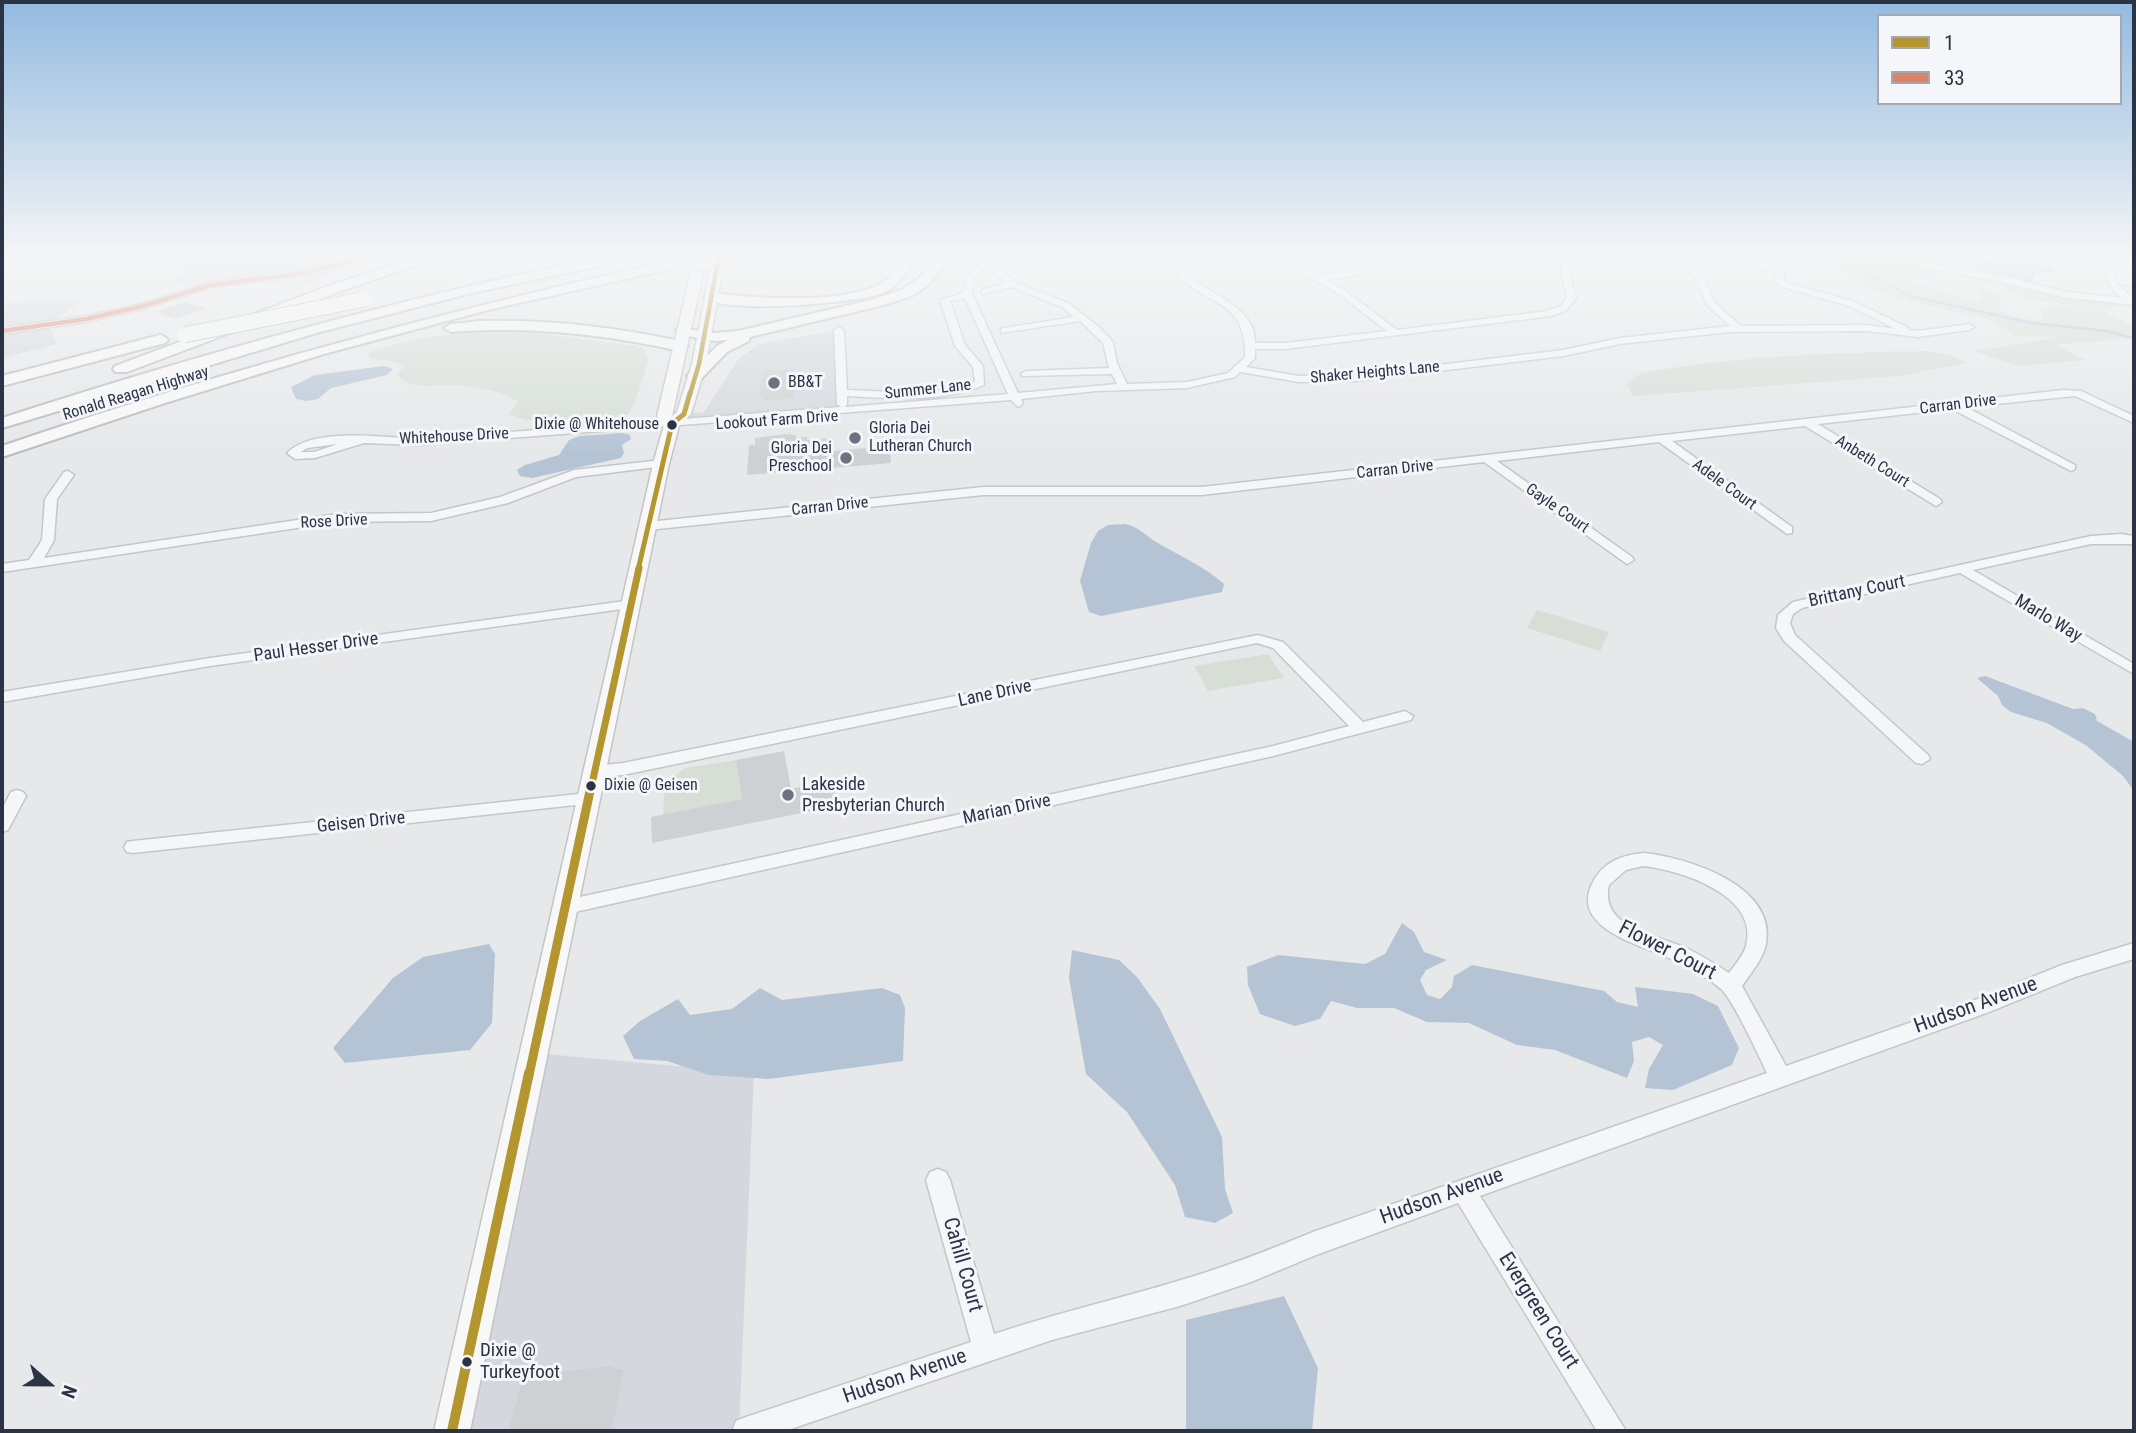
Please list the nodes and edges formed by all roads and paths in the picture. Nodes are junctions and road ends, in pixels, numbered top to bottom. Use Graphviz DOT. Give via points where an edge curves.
graph roads {
  1 [pos="66,322"];
  2 [pos="246,322"];
  3 [pos="250,322"];
  4 [pos="338,322"];
  5 [pos="383,322"];
  6 [pos="425,322"];
  7 [pos="686,322"];
  8 [pos="706,322"];
  9 [pos="795,322"];
  10 [pos="952,322"];
  11 [pos="980,322"];
  12 [pos="1059,322"];
  13 [pos="1086,322"];
  14 [pos="1244,322"];
  15 [pos="1381,322"];
  16 [pos="1487,322"];
  17 [pos="1731,322"];
  18 [pos="1869,322"];
  19 [pos="1893,322"];
  20 [pos="1969,327"];
  21 [pos="1869,328"];
  22 [pos="1739,329"];
  23 [pos="839,330"];
  24 [pos="2,331"];
  25 [pos="757,331"];
  26 [pos="1004,331"];
  27 [pos="1396,333"];
  28 [pos="1909,333"];
  29 [pos="704,336"];
  30 [pos="682,339"];
  31 [pos="1252,346"];
  32 [pos="282,362"];
  33 [pos="1240,369"];
  34 [pos="1116,372"];
  35 [pos="1026,374"];
  36 [pos="695,376"];
  37 [pos="2,381"];
  38 [pos="1124,388"];
  39 [pos="841,393"];
  40 [pos="1016,401"];
  41 [pos="1955,405"];
  42 [pos="119,412"];
  43 [pos="2,413"];
  44 [pos="842,413"];
  45 [pos="2134,420"];
  46 [pos="2,423"];
  47 [pos="1808,423"];
  48 [pos="672,424"];
  49 [pos="2,437"];
  50 [pos="1662,439"];
  51 [pos="362,440"];
  52 [pos="2,452"];
  53 [pos="1487,459"];
  54 [pos="661,464"];
  55 [pos="2,467"];
  56 [pos="2071,467"];
  57 [pos="68,475"];
  58 [pos="1936,502"];
  59 [pos="648,526"];
  60 [pos="1787,530"];
  61 [pos="2134,540"];
  62 [pos="1627,560"];
  63 [pos="34,563"];
  64 [pos="2,568"];
  65 [pos="1962,569"];
  66 [pos="632,604"];
  67 [pos="2134,670"];
  68 [pos="2,697"];
  69 [pos="1405,716"];
  70 [pos="1361,729"];
  71 [pos="1922,759"];
  72 [pos="594,772"];
  73 [pos="17,796"];
  74 [pos="588,799"];
  75 [pos="2,826"];
  76 [pos="133,847"];
  77 [pos="565,906"];
  78 [pos="2134,951"];
  79 [pos="1731,985"];
  80 [pos="1780,1076"];
  81 [pos="938,1180"];
  82 [pos="1463,1190"];
  83 [pos="986,1349"];
  84 [pos="452,1431"];
  85 [pos="746,1431"];
  86 [pos="1612,1431"];
  1 -- 24 [label="street"];
  2 -- 43 [label="highway"];
  3 -- 37 [label="highway, bridge"];
  4 -- 46 [label="highway, Ronald Reagan Highway"];
  5 -- 49 [label="highway, Ronald Reagan Highway" via="181,379"];
  6 -- 32 [label="highway"];
  7 -- 30 [label="main road"];
  8 -- 29 [label="main road"];
  9 -- 25 [label="highway"];
  10 -- 39 [label="street, Summer Lane" via="960,346 978,366 980,383 956,390 869,396"];
  11 -- 40 [label="street"];
  12 -- 26 [label="street"];
  13 -- 34 [label="street" via="1108,342"];
  14 -- 31 [label="street"];
  15 -- 27 [label="street"];
  16 -- 27 [label="street"];
  17 -- 22 [label="street"];
  18 -- 21 [label="street"];
  19 -- 28 [label="street"];
  20 -- 28 [label="street, Shaker Heights Lane"];
  21 -- 22 [label="street, Shaker Heights Lane"];
  21 -- 28 [label="street, Shaker Heights Lane"];
  22 -- 33 [label="street, Shaker Heights Lane" via="1376,376 1298,379"];
  23 -- 39 [label="street"];
  25 -- 29 [label="highway"];
  25 -- 36 [label="highway" via="722,349"];
  27 -- 31 [label="street"];
  29 -- 30 [label="highway"];
  29 -- 36 [label="main road"];
  30 -- 32 [label="highway" via="496,324 422,333"];
  30 -- 48 [label="main road" via="664,416"];
  31 -- 33 [label="street" via="1251,358"];
  32 -- 42 [label="highway"];
  33 -- 38 [label="street, Lookout Farm Drive" via="1201,384"];
  34 -- 35 [label="street"];
  34 -- 38 [label="street"];
  36 -- 48 [label="main road" via="684,414"];
  38 -- 40 [label="street, Lookout Farm Drive" via="1048,402"];
  39 -- 44 [label="street"];
  40 -- 44 [label="street, Lookout Farm Drive"];
  41 -- 45 [label="street, Carran Drive" via="2077,393"];
  41 -- 47 [label="street, Carran Drive"];
  41 -- 56 [label="street"];
  42 -- 52 [label="highway"];
  42 -- 55 [label="highway" via="53,439"];
  44 -- 48 [label="street, Lookout Farm Drive" via="696,426"];
  47 -- 50 [label="street, Carran Drive"];
  47 -- 58 [label="street, Anbeth Court"];
  48 -- 51 [label="street, Whitehouse Drive" via="417,442"];
  48 -- 54 [label="main road"];
  50 -- 53 [label="street, Carran Drive"];
  50 -- 60 [label="street, Adele Court"];
  51 -- 51 [label="street, Whitehouse Drive" via="316,442 293,453 305,457"];
  53 -- 59 [label="street, Carran Drive" via="1202,491 983,491"];
  53 -- 62 [label="street, Gayle Court"];
  54 -- 59 [label="main road"];
  54 -- 63 [label="street, Rose Drive" via="574,474 504,500 443,515 337,518"];
  57 -- 63 [label="street" via="51,499 48,540"];
  59 -- 66 [label="main road"];
  61 -- 65 [label="street, Brittany Court" via="2105,538"];
  63 -- 64 [label="street, Rose Drive"];
  65 -- 67 [label="street, Marlo Way"];
  65 -- 71 [label="street, Brittany Court" via="1798,605 1782,619 1789,638"];
  66 -- 68 [label="street, Paul Hesser Drive" via="211,662"];
  66 -- 72 [label="main road"];
  69 -- 70 [label="street, Marian Drive"];
  70 -- 72 [label="street, Lane Drive" via="1278,645 1258,639"];
  70 -- 77 [label="street, Marian Drive"];
  72 -- 74 [label="main road"];
  73 -- 75 [label="street"];
  74 -- 76 [label="street, Geisen Drive"];
  74 -- 77 [label="main road"];
  77 -- 84 [label="main road"];
  78 -- 80 [label="street, Hudson Avenue"];
  79 -- 79 [label="street, Flower Court" via="1751,958 1758,935 1749,906 1727,888 1694,872 1632,860 1614,867 1599,883 1598,907 1609,922 1702,965"];
  79 -- 80 [label="street, Flower Court"];
  80 -- 82 [label="street, Hudson Avenue"];
  81 -- 83 [label="street, Cahill Court"];
  82 -- 83 [label="street, Hudson Avenue" via="1251,1270"];
  82 -- 86 [label="street, Evergreen Court"];
  83 -- 85 [label="street, Hudson Avenue"];
}
